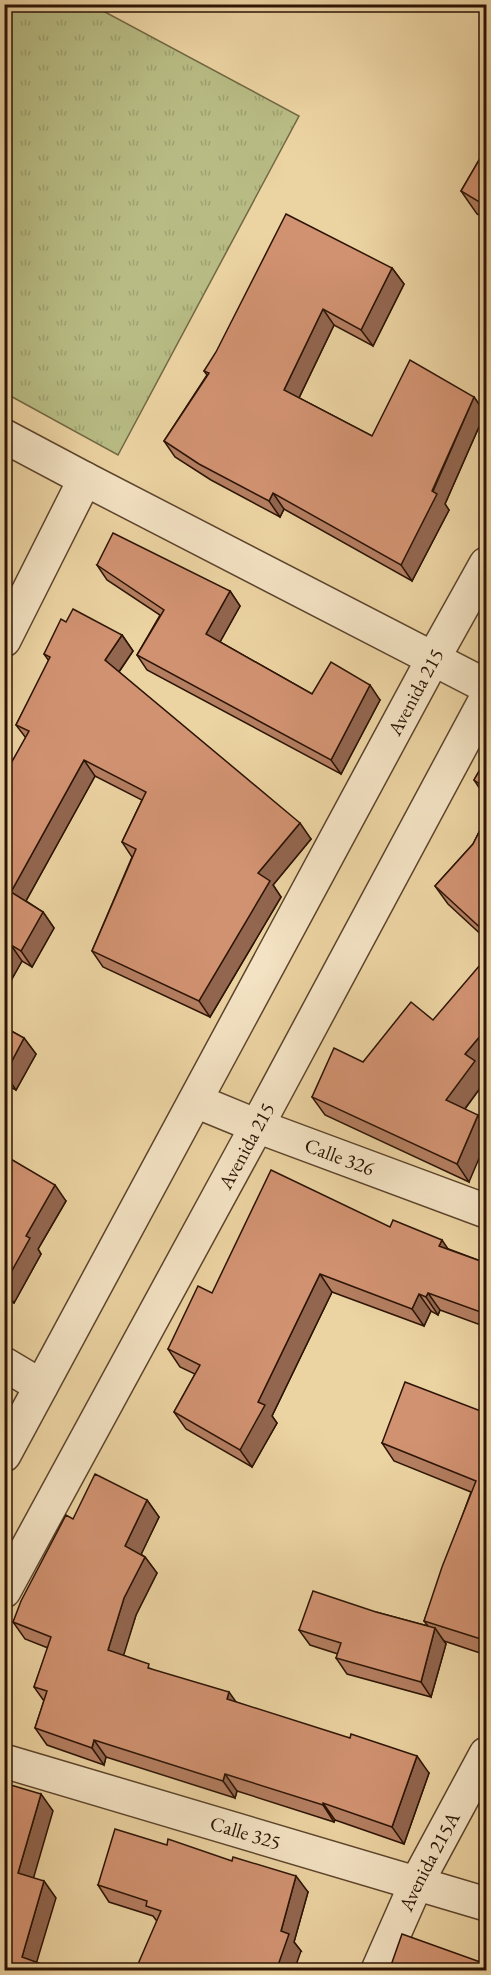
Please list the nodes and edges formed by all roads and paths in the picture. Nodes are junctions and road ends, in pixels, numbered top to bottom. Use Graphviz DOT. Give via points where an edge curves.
graph roads {
  1 [pos="4,436"];
  2 [pos="85,479"];
  3 [pos="486,564"];
  4 [pos="4,640"];
  5 [pos="433,659"];
  6 [pos="486,686"];
  7 [pos="486,699"];
  8 [pos="196,1101"];
  9 [pos="257,1126"];
  10 [pos="486,1211"];
  11 [pos="4,1364"];
  12 [pos="41,1386"];
  13 [pos="4,1455"];
  14 [pos="4,1591"];
  15 [pos="486,1754"];
  16 [pos="4,1761"];
  17 [pos="416,1884"];
  18 [pos="486,1904"];
  19 [pos="378,1971"];
  1 -- 2 [label="street"];
  2 -- 4 [label="street"];
  2 -- 5 [label="street"];
  3 -- 5 [label="street, Avenida 215"];
  5 -- 6 [label="street"];
  5 -- 8 [label="street, Avenida 215"];
  7 -- 9 [label="street, Avenida 215"];
  8 -- 9 [label="street, Calle 326"];
  8 -- 12 [label="street, Avenida 215"];
  9 -- 10 [label="street, Calle 326"];
  9 -- 14 [label="street, Avenida 215"];
  11 -- 12 [label="street"];
  12 -- 13 [label="street, Avenida 215"];
  15 -- 17 [label="street, Avenida 215A"];
  16 -- 17 [label="street, Calle 325"];
  17 -- 18 [label="street, Calle 325"];
  17 -- 19 [label="street, Avenida 215A"];
}
